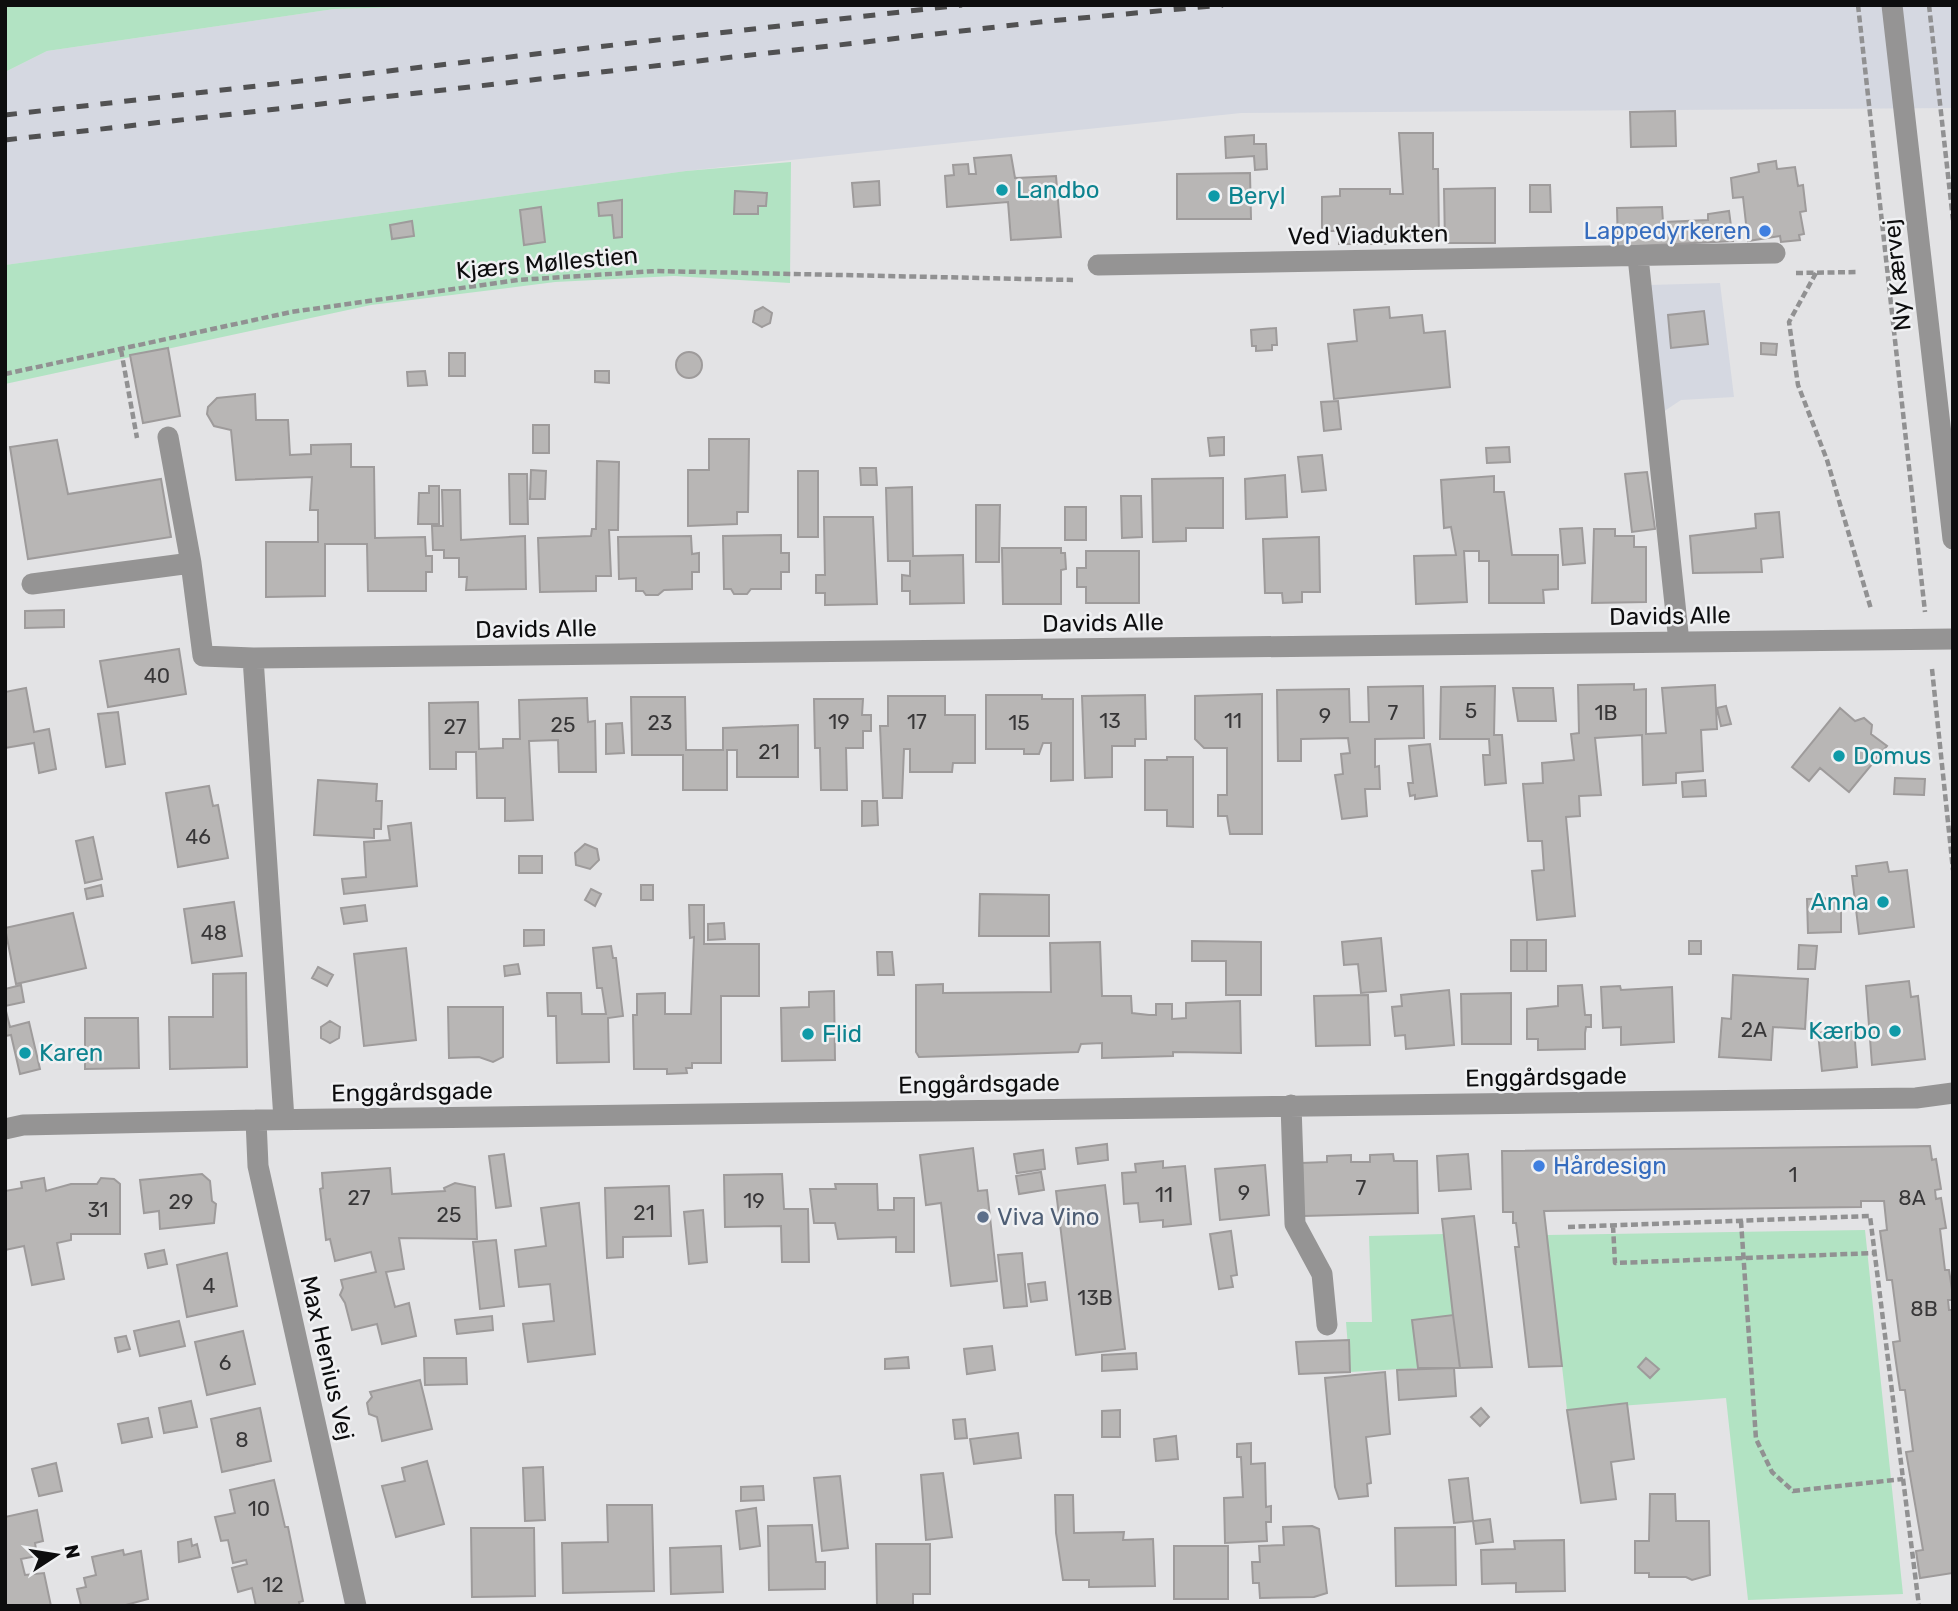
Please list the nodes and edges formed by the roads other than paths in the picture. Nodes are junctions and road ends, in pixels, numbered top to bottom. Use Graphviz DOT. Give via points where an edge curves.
graph roads {
  1 [pos="1892,5"];
  2 [pos="1775,253"];
  3 [pos="1638,257"];
  4 [pos="1092,273"];
  5 [pos="169,446"];
  6 [pos="1953,539"];
  7 [pos="191,563"];
  8 [pos="32,584"];
  9 [pos="1953,639"];
  10 [pos="1679,642"];
  11 [pos="253,658"];
  12 [pos="1953,1093"];
  13 [pos="1291,1105"];
  14 [pos="284,1119"];
  15 [pos="256,1120"];
  16 [pos="5,1129"];
  17 [pos="1327,1325"];
  18 [pos="356,1606"];
  1 -- 6 [label="street, Ny Kærvej"];
  2 -- 3 [label="street, Ved Viadukten"];
  3 -- 4 [label="street, Ved Viadukten"];
  3 -- 10 [label="street"];
  5 -- 7 [label="street, Davids Alle"];
  7 -- 8 [label="street"];
  7 -- 11 [label="street, Davids Alle" via="203,656"];
  9 -- 10 [label="street, Davids Alle"];
  10 -- 11 [label="street, Davids Alle"];
  11 -- 14 [label="street"];
  12 -- 13 [label="street, Enggårdsgade" via="1916,1098"];
  13 -- 14 [label="street, Enggårdsgade"];
  13 -- 17 [label="street" via="1295,1224 1322,1274"];
  14 -- 15 [label="street, Enggårdsgade"];
  15 -- 16 [label="street, Enggårdsgade"];
  15 -- 18 [label="street, Max Henius Vej" via="258,1166"];
}
